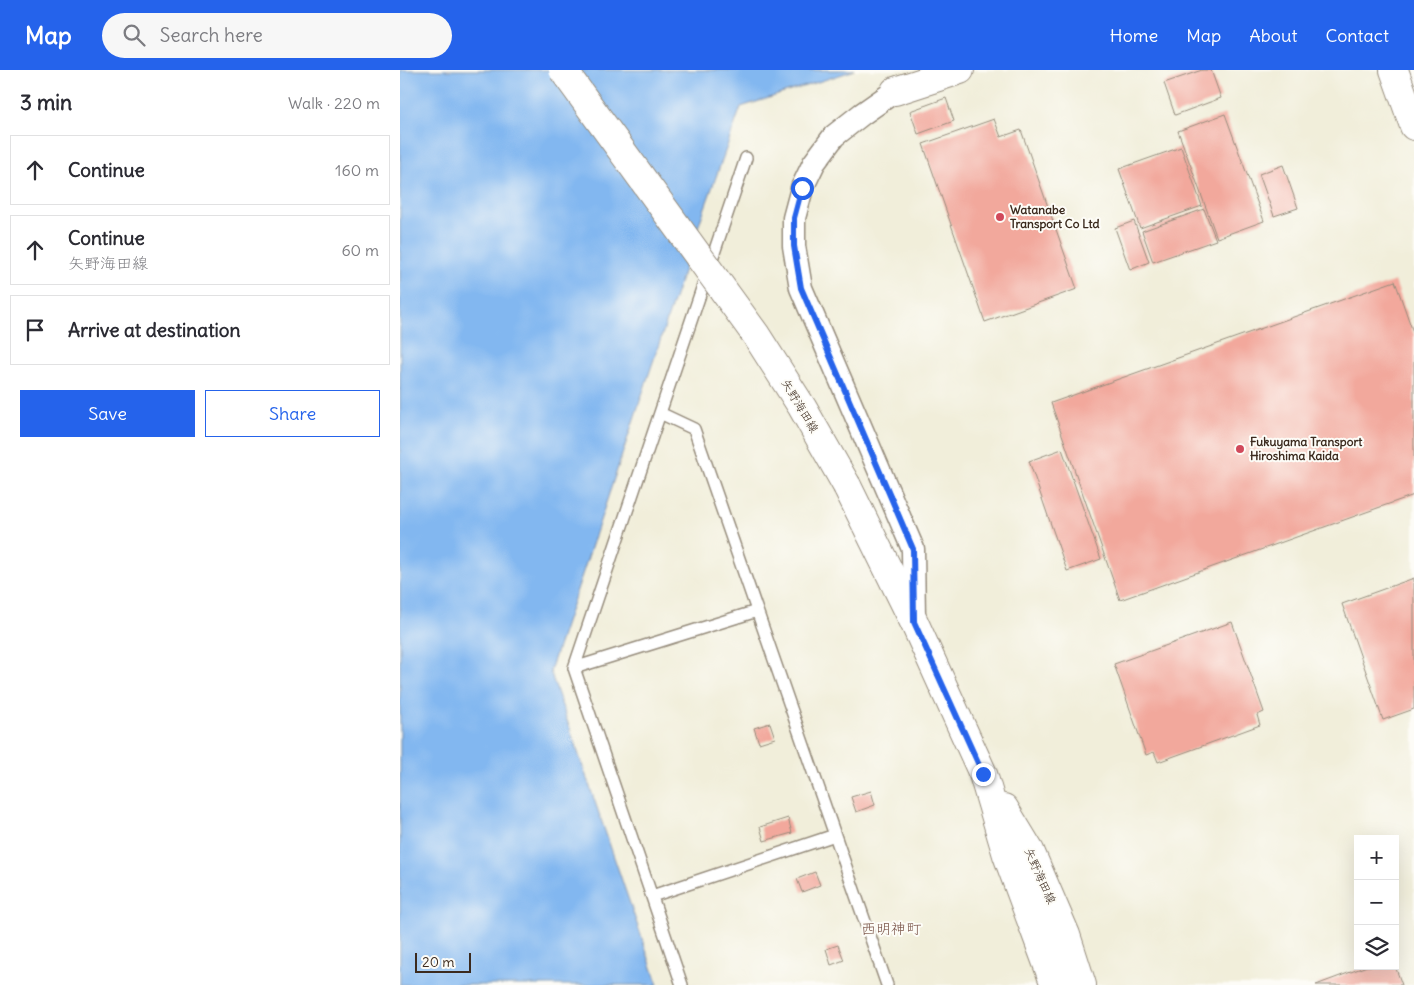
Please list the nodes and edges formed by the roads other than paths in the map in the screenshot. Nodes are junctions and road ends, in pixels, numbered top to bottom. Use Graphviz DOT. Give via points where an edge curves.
graph roads {
  1 [pos="563,70"];
  2 [pos="960,70"];
  3 [pos="1394,70"];
  4 [pos="895,91"];
  5 [pos="1414,126"];
  6 [pos="746,158"];
  7 [pos="660,413"];
  8 [pos="757,611"];
  9 [pos="914,622"];
  10 [pos="574,668"];
  11 [pos="983,774"];
  12 [pos="835,836"];
  13 [pos="652,896"];
  14 [pos="682,985"];
  15 [pos="887,985"];
  16 [pos="1055,985"];
  17 [pos="1082,985"];
  1 -- 9 [label="main road, 矢野海田線, bridge" via="756,335 802,407 847,486"];
  2 -- 4 [label="main road"];
  3 -- 5 [label="main road"];
  4 -- 9 [label="street" via="834,136 814,163 802,188 794,218 794,246 801,288 913,549"];
  6 -- 7 [label="lane"];
  7 -- 8 [label="lane" via="694,429"];
  7 -- 10 [label="lane"];
  8 -- 10 [label="lane"];
  8 -- 12 [label="lane"];
  9 -- 11 [label="main road, 矢野海田線"];
  10 -- 13 [label="lane"];
  11 -- 16 [label="main road, 矢野海田線" via="1007,855"];
  11 -- 17 [label="main road, 矢野海田線" via="1030,851 1066,935"];
  12 -- 13 [label="lane"];
  12 -- 15 [label="lane"];
  13 -- 14 [label="lane"];
}
